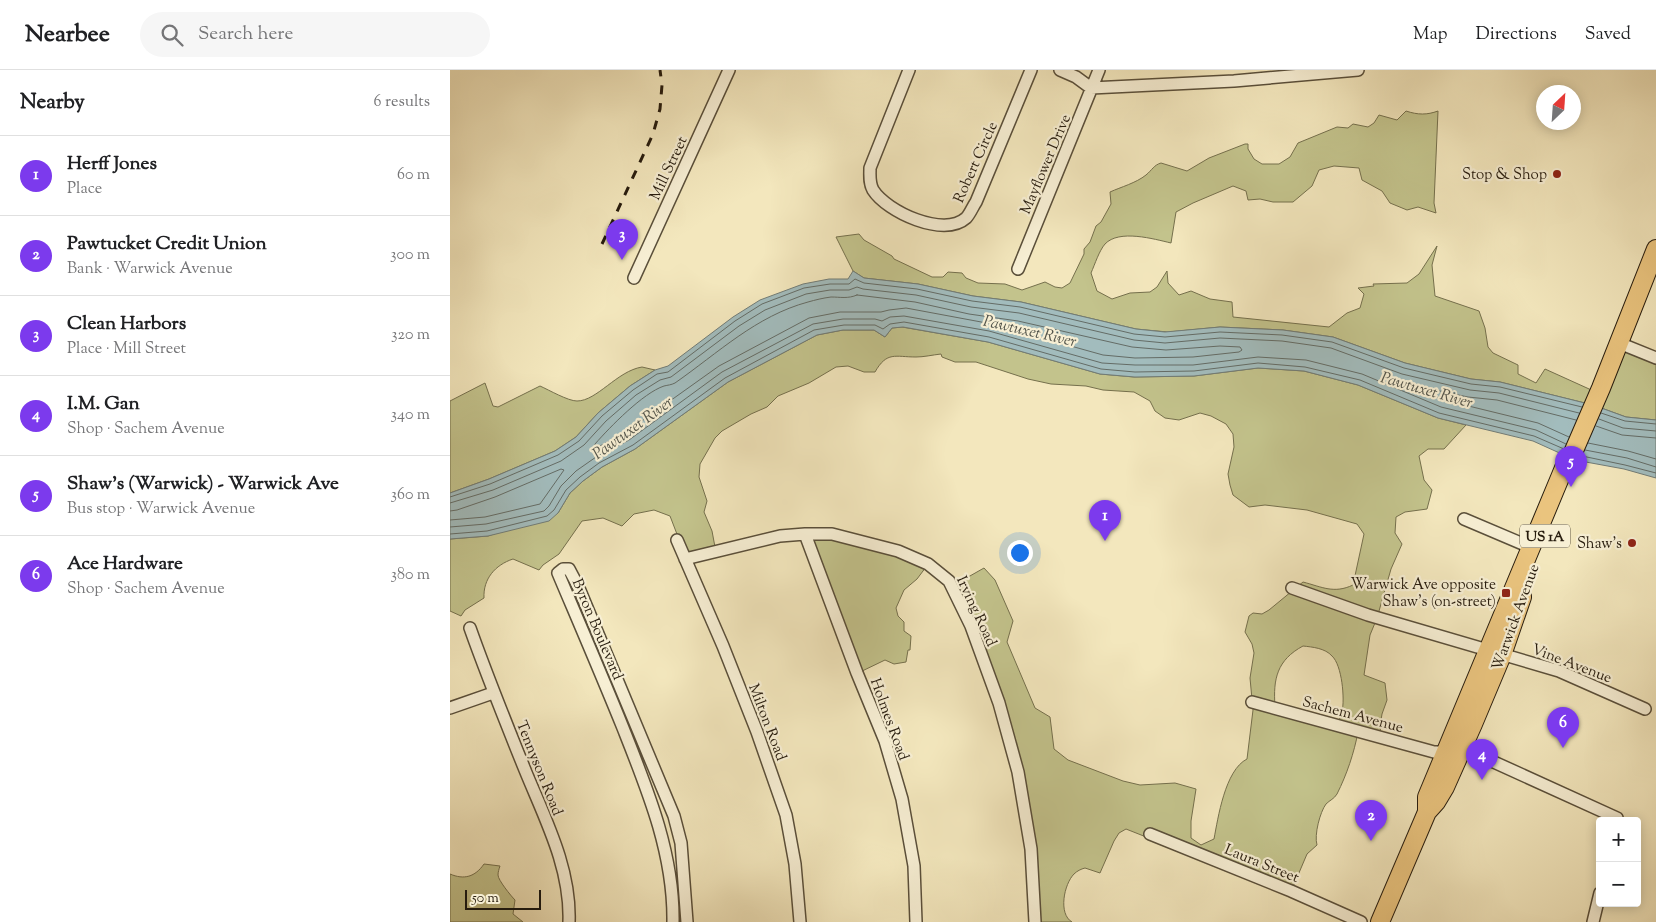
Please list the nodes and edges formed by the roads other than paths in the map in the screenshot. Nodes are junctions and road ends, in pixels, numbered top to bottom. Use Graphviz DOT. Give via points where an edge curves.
graph roads {
  1 [pos="729,70"];
  2 [pos="908,70"];
  3 [pos="1031,70"];
  4 [pos="1060,70"];
  5 [pos="1099,70"];
  6 [pos="1358,70"];
  7 [pos="1091,88"];
  8 [pos="1656,249"];
  9 [pos="1018,269"];
  10 [pos="634,278"];
  11 [pos="1619,343"];
  12 [pos="1656,358"];
  13 [pos="1570,461"];
  14 [pos="1464,519"];
  15 [pos="805,534"];
  16 [pos="677,540"];
  17 [pos="1530,547"];
  18 [pos="685,559"];
  19 [pos="1292,588"];
  20 [pos="470,628"];
  21 [pos="1494,653"];
  22 [pos="493,693"];
  23 [pos="1252,702"];
  24 [pos="450,708"];
  25 [pos="1645,709"];
  26 [pos="645,747"];
  27 [pos="632,752"];
  28 [pos="1453,752"];
  29 [pos="1613,817"];
  30 [pos="1150,834"];
  31 [pos="682,855"];
  32 [pos="666,857"];
  33 [pos="1597,907"];
  34 [pos="569,922"];
  35 [pos="673,922"];
  36 [pos="687,922"];
  37 [pos="800,922"];
  38 [pos="916,922"];
  39 [pos="1035,922"];
  40 [pos="1361,922"];
  41 [pos="1380,922"];
  42 [pos="1593,922"];
  1 -- 10 [label="street, Mill Street"];
  2 -- 3 [label="street, Robert Circle" via="870,168 870,180 874,191 896,210 924,223 940,225 953,224 965,218 976,202"];
  4 -- 7 [label="street"];
  5 -- 7 [label="street, Mayflower Drive"];
  6 -- 7 [label="street" via="1234,81"];
  7 -- 9 [label="street, Mayflower Drive"];
  8 -- 11 [label="main road"];
  11 -- 12 [label="street"];
  11 -- 13 [label="main road"];
  13 -- 17 [label="main road, Warwick Avenue / US 1A"];
  13 -- 21 [label="main road, Warwick Avenue / US 1A" via="1570,470 1526,586"];
  14 -- 17 [label="street"];
  15 -- 18 [label="street, Irving Road" via="780,536"];
  15 -- 38 [label="street, Holmes Road" via="885,741 902,799 914,866"];
  15 -- 39 [label="street, Irving Road" via="832,534 898,551 928,564 949,581 971,626 999,703 1018,772 1031,849"];
  16 -- 18 [label="street, Milton Road"];
  17 -- 21 [label="main road, Warwick Avenue / US 1A"];
  18 -- 37 [label="street, Milton Road" via="757,732 786,815 795,864"];
  19 -- 21 [label="street, Vine Avenue"];
  20 -- 22 [label="street, Tennyson Road"];
  21 -- 25 [label="street, Vine Avenue" via="1559,671"];
  21 -- 28 [label="main road, Warwick Avenue / US 1A"];
  22 -- 24 [label="street"];
  22 -- 34 [label="street, Tennyson Road" via="558,850 570,902"];
  23 -- 28 [label="street, Sachem Avenue" via="1434,752"];
  26 -- 27 [label="street"];
  26 -- 27 [label="street, Byron Boulevard" via="578,586 569,569 563,570 558,573"];
  26 -- 31 [label="street, Byron Boulevard" via="674,816"];
  27 -- 32 [label="street, Byron Boulevard" via="657,817"];
  28 -- 29 [label="street, Sachem Avenue" via="1474,753"];
  28 -- 41 [label="main road, Warwick Avenue / US 1A" via="1445,787 1427,812"];
  30 -- 40 [label="street, Laura Street"];
  31 -- 32 [label="street"];
  31 -- 36 [label="street, Byron Boulevard"];
  32 -- 35 [label="street, Byron Boulevard" via="674,896"];
  33 -- 42 [label="street"];
}
